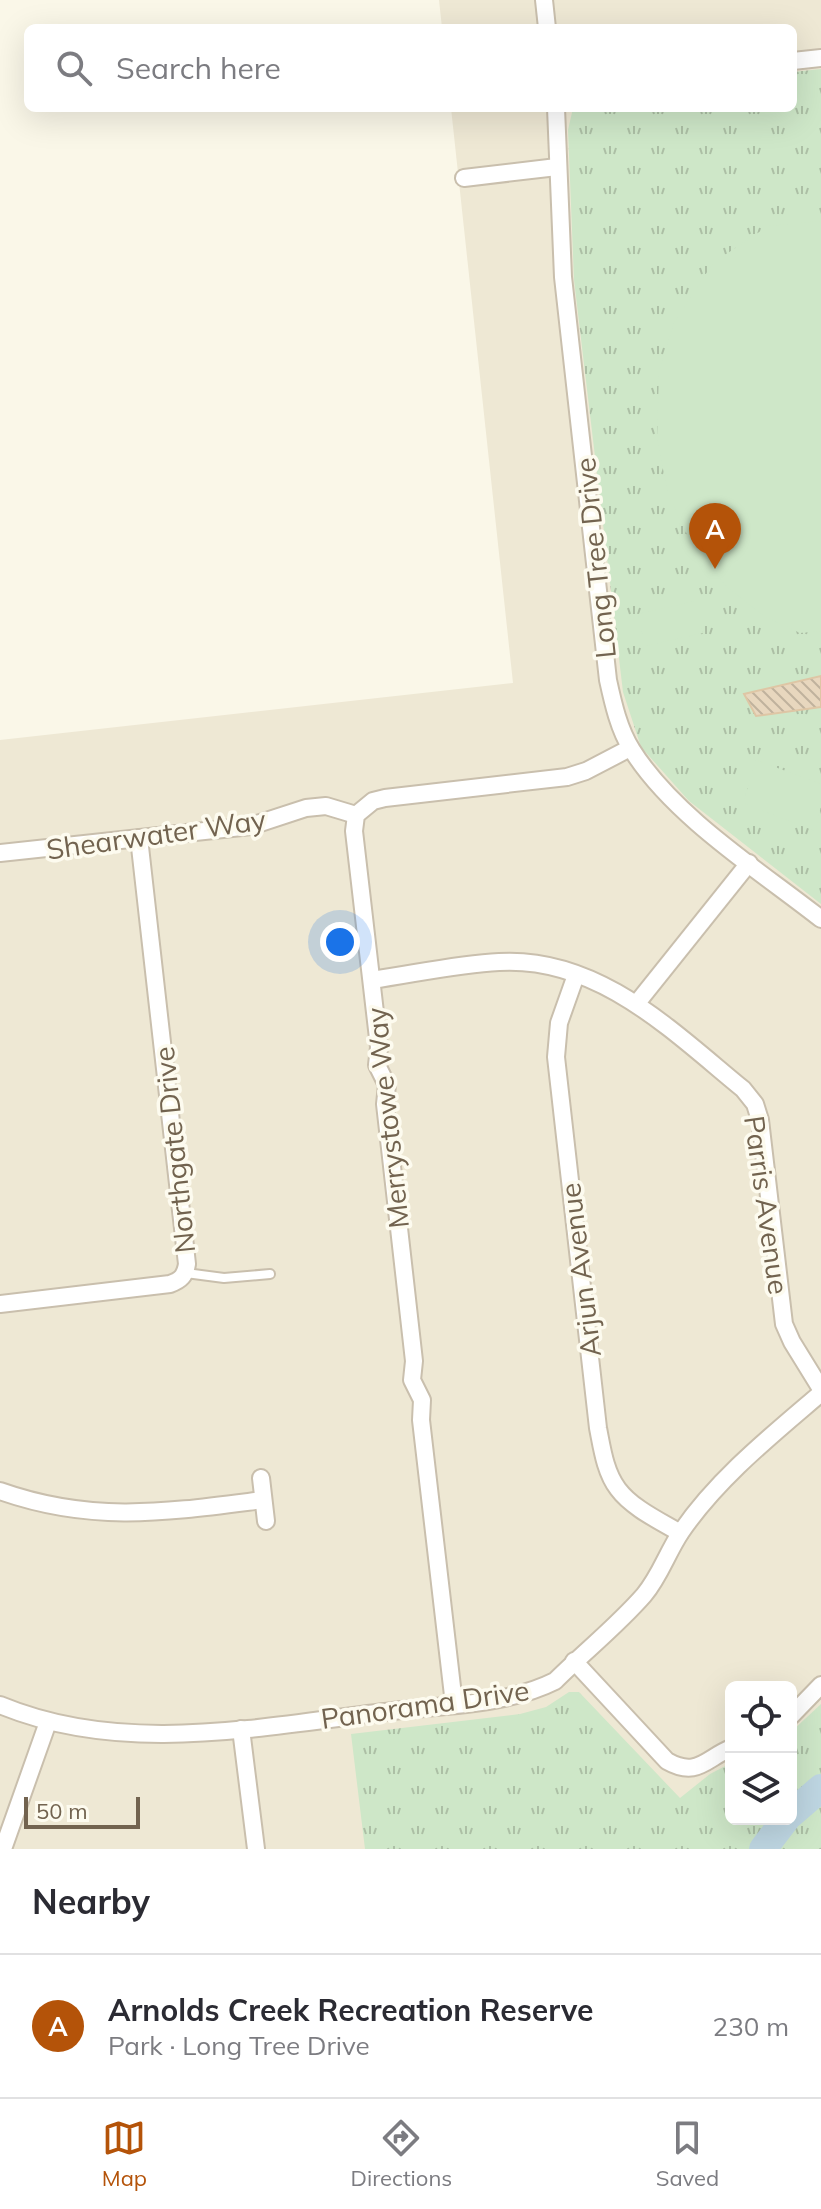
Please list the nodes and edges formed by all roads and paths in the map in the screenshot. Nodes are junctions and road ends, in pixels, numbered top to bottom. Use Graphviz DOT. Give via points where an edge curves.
graph roads {
  1 [pos="544,0"];
  2 [pos="547,24"];
  3 [pos="821,58"];
  4 [pos="797,61"];
  5 [pos="556,112"];
  6 [pos="557,167"];
  7 [pos="464,178"];
  8 [pos="630,748"];
  9 [pos="356,815"];
  10 [pos="139,838"];
  11 [pos="0,853"];
  12 [pos="749,863"];
  13 [pos="821,919"];
  14 [pos="576,975"];
  15 [pos="372,980"];
  16 [pos="637,1003"];
  17 [pos="186,1273"];
  18 [pos="270,1274"];
  19 [pos="0,1304"];
  20 [pos="821,1391"];
  21 [pos="261,1478"];
  22 [pos="0,1491"];
  23 [pos="263,1500"];
  24 [pos="266,1521"];
  25 [pos="680,1533"];
  26 [pos="574,1661"];
  27 [pos="821,1685"];
  28 [pos="454,1704"];
  29 [pos="0,1705"];
  30 [pos="797,1710"];
  31 [pos="48,1722"];
  32 [pos="241,1729"];
  33 [pos="725,1751"];
  34 [pos="3,1849"];
  35 [pos="256,1849"];
  1 -- 2 [label="street"];
  3 -- 4 [label="street"];
  5 -- 6 [label="street, Long Tree Drive"];
  6 -- 7 [label="street"];
  6 -- 8 [label="street, Long Tree Drive" via="563,277 608,680"];
  8 -- 9 [label="street" via="567,777 385,798"];
  8 -- 12 [label="street, Long Tree Drive" via="680,809"];
  9 -- 10 [label="street, Shearwater Way" via="326,806 306,808 251,826"];
  9 -- 15 [label="street, Merrystowe Way"];
  10 -- 11 [label="street, Shearwater Way"];
  10 -- 17 [label="street, Northgate Drive"];
  12 -- 13 [label="street, Long Tree Drive"];
  12 -- 16 [label="street"];
  14 -- 15 [label="street, Parris Avenue" via="550,966 499,962"];
  14 -- 16 [label="street, Parris Avenue"];
  14 -- 25 [label="street, Arjun Avenue" via="559,1023 556,1057 598,1428 604,1460 618,1489"];
  15 -- 28 [label="street, Merrystowe Way" via="377,1065 387,1085 412,1380 422,1400"];
  16 -- 20 [label="street, Parris Avenue" via="755,1104 784,1324"];
  17 -- 18 [label="lane" via="224,1278"];
  17 -- 19 [label="street, Northgate Drive" via="170,1284"];
  20 -- 25 [label="street, Panorama Drive" via="746,1459"];
  21 -- 23 [label="street"];
  22 -- 23 [label="street" via="53,1506 118,1514"];
  23 -- 24 [label="street"];
  25 -- 26 [label="street, Panorama Drive" via="642,1597"];
  26 -- 28 [label="street, Panorama Drive" via="555,1681 537,1690"];
  26 -- 33 [label="street" via="667,1761 691,1769"];
  27 -- 30 [label="street"];
  28 -- 32 [label="street, Panorama Drive"];
  29 -- 31 [label="street, Panorama Drive"];
  31 -- 32 [label="street, Panorama Drive" via="137,1735"];
  31 -- 34 [label="street"];
  32 -- 35 [label="street"];
}
